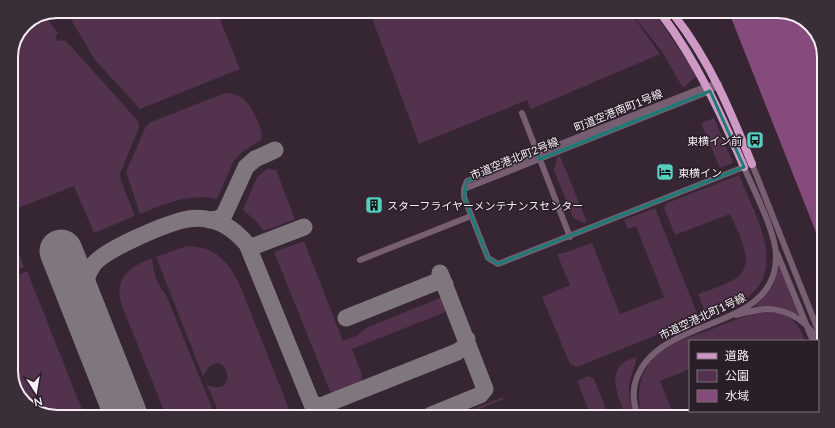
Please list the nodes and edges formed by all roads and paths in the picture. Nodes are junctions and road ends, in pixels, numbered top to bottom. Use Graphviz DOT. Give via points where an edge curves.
graph roads {
  1 [pos="664,18"];
  2 [pos="676,18"];
  3 [pos="719,84"];
  4 [pos="708,88"];
  5 [pos="522,113"];
  6 [pos="538,156"];
  7 [pos="748,166"];
  8 [pos="471,216"];
  9 [pos="570,237"];
  10 [pos="776,250"];
  11 [pos="360,260"];
  12 [pos="728,316"];
  13 [pos="806,324"];
  14 [pos="817,328"];
  15 [pos="817,338"];
  16 [pos="813,340"];
  17 [pos="636,410"];
  1 -- 4 [label="main road"];
  2 -- 3 [label="main road" via="699,49"];
  3 -- 4 [label="street, 市道空港北町2号線"];
  3 -- 7 [label="main road"];
  4 -- 6 [label="street, 市道空港北町2号線"];
  4 -- 7 [label="main road"];
  5 -- 6 [label="street"];
  6 -- 8 [label="street, 市道空港北町2号線" via="464,189 464,197"];
  6 -- 9 [label="street"];
  7 -- 9 [label="street, 市道空港北町2号線"];
  7 -- 10 [label="street, 市道空港北町1号線"];
  7 -- 14 [label="street"];
  8 -- 9 [label="street, 市道空港北町2号線" via="488,258 494,264 502,264"];
  8 -- 11 [label="street"];
  10 -- 12 [label="street, 市道空港北町1号線" via="776,268 768,287 753,303"];
  10 -- 13 [label="street"];
  12 -- 13 [label="street" via="774,309 790,314"];
  12 -- 17 [label="street, 市道空港北町1号線" via="668,342 652,353 640,369 634,386"];
  13 -- 15 [label="street"];
  13 -- 16 [label="street"];
}
